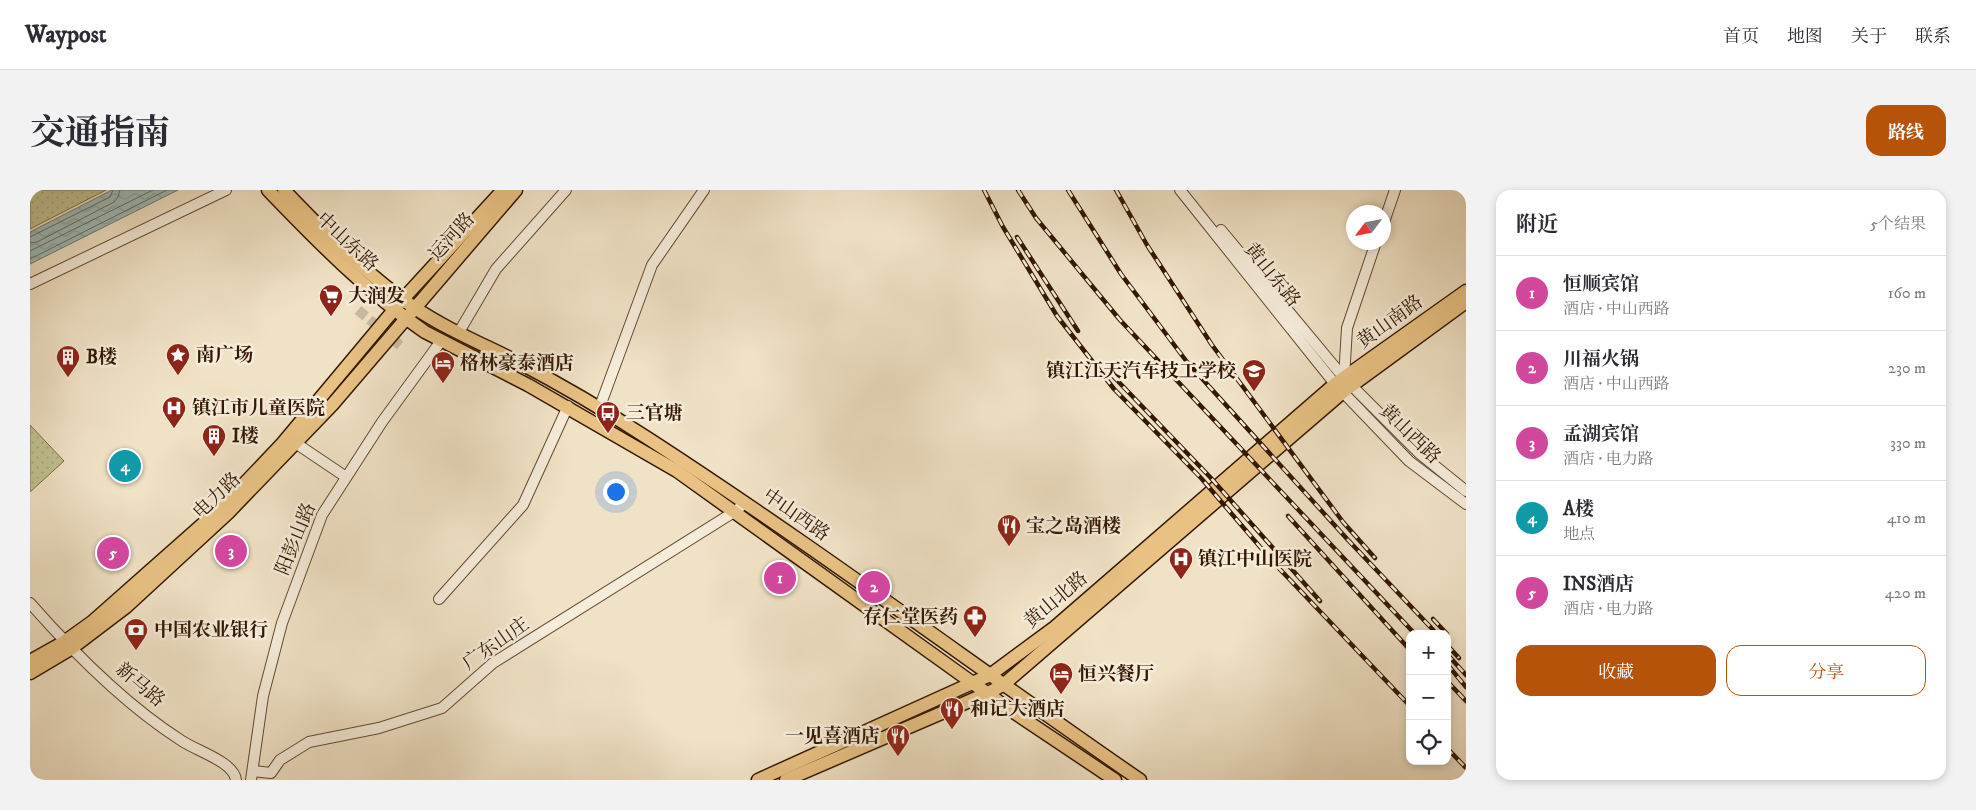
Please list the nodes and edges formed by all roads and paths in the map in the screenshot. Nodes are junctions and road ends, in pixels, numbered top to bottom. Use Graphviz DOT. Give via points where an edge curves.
graph roads {
  1 [pos="226,190"];
  2 [pos="268,190"];
  3 [pos="284,190"];
  4 [pos="503,190"];
  5 [pos="516,190"];
  6 [pos="566,190"];
  7 [pos="704,190"];
  8 [pos="1180,190"];
  9 [pos="1188,190"];
  10 [pos="1394,190"];
  11 [pos="1389,205"];
  12 [pos="1373,250"];
  13 [pos="30,284"];
  14 [pos="1466,291"];
  15 [pos="403,299"];
  16 [pos="1466,302"];
  17 [pos="414,307"];
  18 [pos="399,314"];
  19 [pos="459,332"];
  20 [pos="441,341"];
  21 [pos="1344,385"];
  22 [pos="568,406"];
  23 [pos="599,409"];
  24 [pos="297,444"];
  25 [pos="346,477"];
  26 [pos="1466,491"];
  27 [pos="745,503"];
  28 [pos="1466,504"];
  29 [pos="734,512"];
  30 [pos="439,599"];
  31 [pos="30,603"];
  32 [pos="68,645"];
  33 [pos="30,661"];
  34 [pos="30,673"];
  35 [pos="990,675"];
  36 [pos="975,684"];
  37 [pos="1003,685"];
  38 [pos="988,693"];
  39 [pos="252,776"];
  40 [pos="236,780"];
  41 [pos="758,780"];
  42 [pos="786,780"];
  43 [pos="1114,780"];
  44 [pos="1140,780"];
  1 -- 13 [label="street"];
  2 -- 18 [label="main road, 中山东路" via="305,229"];
  3 -- 15 [label="main road, 中山东路" via="315,222"];
  4 -- 15 [label="main road, 运河路"];
  5 -- 17 [label="main road, 运河路"];
  6 -- 19 [label="street" via="496,269"];
  7 -- 23 [label="street" via="652,265"];
  8 -- 21 [label="street, 黄山东路"];
  9 -- 21 [label="street, 黄山东路"];
  10 -- 11 [label="street"];
  12 -- 21 [label="street" via="1347,328"];
  14 -- 21 [label="main road, 黄山南路"];
  15 -- 17 [label="main road, 中山东路"];
  15 -- 18 [label="main road, 运河路"];
  16 -- 21 [label="main road, 黄山南路"];
  17 -- 18 [label="main road, 运河路"];
  17 -- 19 [label="main road, 中山西路"];
  18 -- 20 [label="main road, 中山西路"];
  18 -- 24 [label="main road, 电力路"];
  18 -- 32 [label="main road, 电力路" via="222,507"];
  19 -- 23 [label="main road, 中山西路"];
  20 -- 22 [label="main road, 中山西路"];
  20 -- 25 [label="street, 阳彭山路"];
  21 -- 26 [label="street, 黄山西路"];
  21 -- 28 [label="street, 黄山西路" via="1409,461"];
  21 -- 35 [label="main road, 黄山北路" via="1055,627"];
  21 -- 37 [label="main road, 黄山北路"];
  22 -- 29 [label="main road, 中山西路" via="676,470"];
  22 -- 30 [label="street" via="523,505"];
  23 -- 27 [label="main road, 中山西路"];
  24 -- 25 [label="street"];
  24 -- 32 [label="main road, 电力路" via="126,607"];
  25 -- 39 [label="street, 阳彭山路" via="322,515 282,623 263,696"];
  27 -- 29 [label="street, 广东山庄"];
  27 -- 35 [label="main road, 中山西路"];
  29 -- 36 [label="main road, 中山西路"];
  29 -- 39 [label="street, 广东山庄" via="493,663 442,708 380,728 309,742 280,760 271,773"];
  31 -- 32 [label="street, 新马路"];
  32 -- 33 [label="main road, 电力路"];
  32 -- 34 [label="main road, 电力路"];
  32 -- 40 [label="street, 新马路" via="165,730 231,768"];
  35 -- 36 [label="main road, 黄山北路"];
  35 -- 37 [label="main road, 中山西路"];
  36 -- 38 [label="main road, 中山西路"];
  36 -- 41 [label="main road, 黄山北路"];
  37 -- 38 [label="main road, 黄山北路"];
  37 -- 44 [label="main road, 中山西路"];
  38 -- 42 [label="main road, 黄山北路"];
  38 -- 43 [label="main road, 中山西路"];
}
